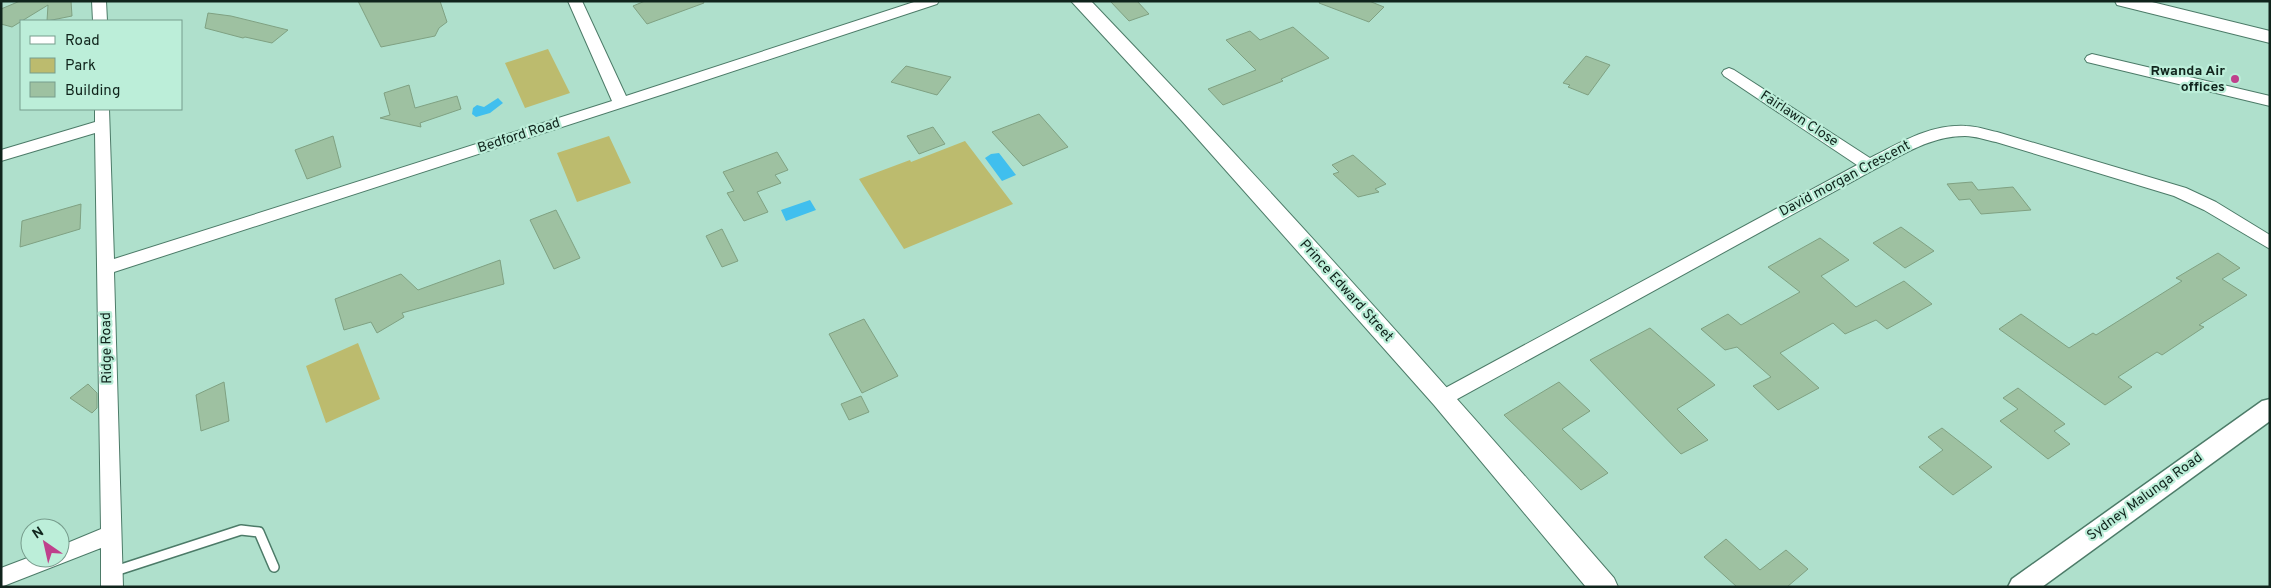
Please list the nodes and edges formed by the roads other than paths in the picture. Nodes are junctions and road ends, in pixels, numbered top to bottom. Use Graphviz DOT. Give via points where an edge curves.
graph roads {
  1 [pos="99,1"];
  2 [pos="575,1"];
  3 [pos="932,1"];
  4 [pos="1080,1"];
  5 [pos="2124,1"];
  6 [pos="100,20"];
  7 [pos="2270,37"];
  8 [pos="2092,59"];
  9 [pos="1729,73"];
  10 [pos="2270,101"];
  11 [pos="621,103"];
  12 [pos="102,117"];
  13 [pos="1,156"];
  14 [pos="1869,165"];
  15 [pos="2270,243"];
  16 [pos="105,268"];
  17 [pos="1443,398"];
  18 [pos="2270,408"];
  19 [pos="110,535"];
  20 [pos="70,551"];
  21 [pos="26,568"];
  22 [pos="274,568"];
  23 [pos="1,578"];
  24 [pos="112,579"];
  25 [pos="1604,587"];
  26 [pos="2021,587"];
  1 -- 6 [label="street"];
  2 -- 11 [label="street"];
  3 -- 11 [label="street, Bedford Road"];
  4 -- 17 [label="main road, Prince Edward Street" via="1188,115"];
  5 -- 7 [label="main road"];
  8 -- 10 [label="street"];
  9 -- 14 [label="street, Fairlawn Close"];
  11 -- 16 [label="street, Bedford Road"];
  12 -- 13 [label="street"];
  12 -- 16 [label="street, Ridge Road"];
  14 -- 15 [label="street, David morgan Crescent" via="1925,137 1944,132 1966,131 1997,137 2180,192 2210,206"];
  14 -- 17 [label="street, David morgan Crescent"];
  16 -- 19 [label="street, Ridge Road"];
  17 -- 25 [label="main road, Prince Edward Street"];
  18 -- 26 [label="street, Sydney Malunga Road"];
  19 -- 20 [label="street"];
  19 -- 24 [label="street, Ridge Road"];
  21 -- 23 [label="street"];
  22 -- 24 [label="lane" via="259,532 241,530"];
}
